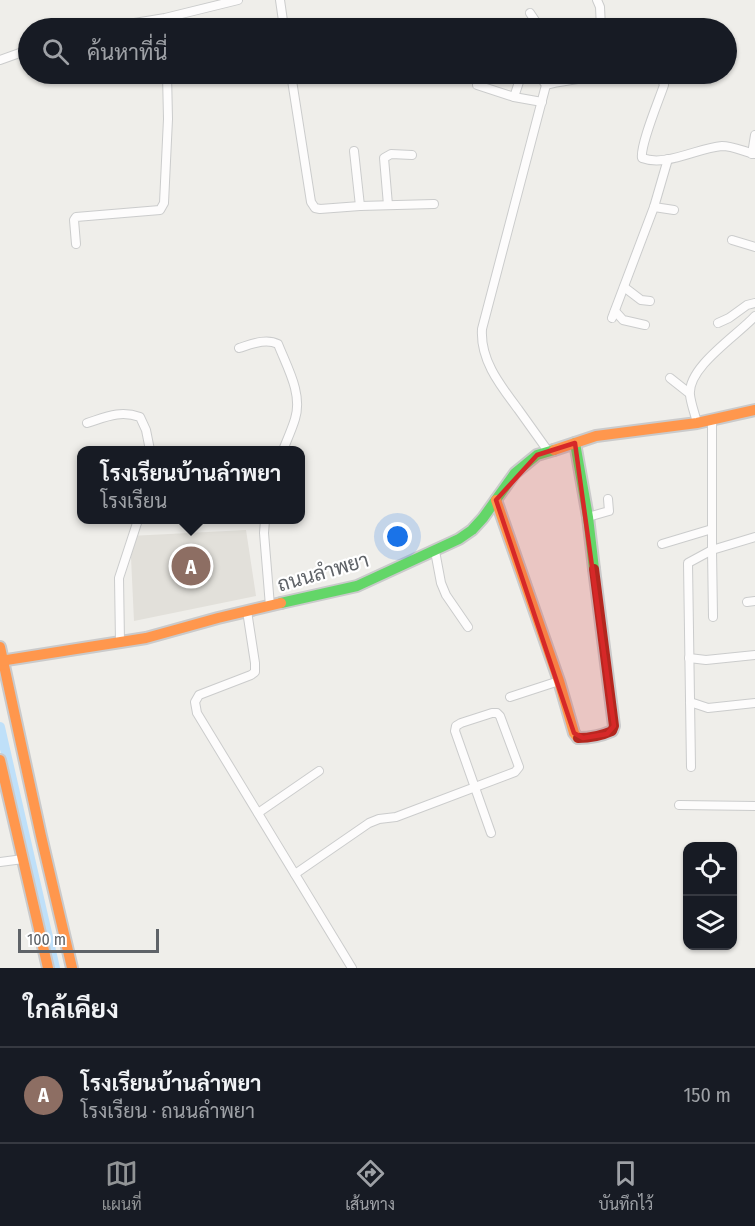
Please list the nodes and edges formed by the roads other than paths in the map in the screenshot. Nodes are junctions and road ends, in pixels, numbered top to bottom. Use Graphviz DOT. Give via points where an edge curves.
graph roads {
  1 [pos="238,0"];
  2 [pos="280,0"];
  3 [pos="597,0"];
  4 [pos="530,13"];
  5 [pos="165,18"];
  6 [pos="283,18"];
  7 [pos="533,18"];
  8 [pos="601,18"];
  9 [pos="18,54"];
  10 [pos="0,60"];
  11 [pos="167,84"];
  12 [pos="293,84"];
  13 [pos="518,84"];
  14 [pos="549,84"];
  15 [pos="664,84"];
  16 [pos="477,85"];
  17 [pos="546,85"];
  18 [pos="514,97"];
  19 [pos="542,102"];
  20 [pos="755,135"];
  21 [pos="354,152"];
  22 [pos="753,154"];
  23 [pos="412,155"];
  24 [pos="668,159"];
  25 [pos="434,204"];
  26 [pos="360,206"];
  27 [pos="388,206"];
  28 [pos="654,207"];
  29 [pos="674,210"];
  30 [pos="732,240"];
  31 [pos="76,244"];
  32 [pos="755,247"];
  33 [pos="624,287"];
  34 [pos="650,301"];
  35 [pos="755,303"];
  36 [pos="755,316"];
  37 [pos="718,323"];
  38 [pos="645,325"];
  39 [pos="239,348"];
  40 [pos="670,378"];
  41 [pos="689,393"];
  42 [pos="755,410"];
  43 [pos="712,420"];
  44 [pos="87,423"];
  45 [pos="697,423"];
  46 [pos="575,443"];
  47 [pos="149,446"];
  48 [pos="285,446"];
  49 [pos="548,452"];
  50 [pos="609,499"];
  51 [pos="496,500"];
  52 [pos="588,517"];
  53 [pos="136,524"];
  54 [pos="265,524"];
  55 [pos="712,529"];
  56 [pos="755,537"];
  57 [pos="662,544"];
  58 [pos="712,550"];
  59 [pos="435,551"];
  60 [pos="270,606"];
  61 [pos="247,611"];
  62 [pos="713,617"];
  63 [pos="468,627"];
  64 [pos="120,642"];
  65 [pos="0,647"];
  66 [pos="755,655"];
  67 [pos="689,658"];
  68 [pos="1,661"];
  69 [pos="559,681"];
  70 [pos="510,697"];
  71 [pos="690,702"];
  72 [pos="755,703"];
  73 [pos="0,760"];
  74 [pos="691,767"];
  75 [pos="319,771"];
  76 [pos="474,788"];
  77 [pos="679,805"];
  78 [pos="755,806"];
  79 [pos="258,813"];
  80 [pos="491,833"];
  81 [pos="23,859"];
  82 [pos="0,862"];
  83 [pos="295,874"];
  84 [pos="48,968"];
  85 [pos="72,968"];
  86 [pos="352,968"];
  1 -- 5 [label="street"];
  2 -- 6 [label="street"];
  3 -- 8 [label="street"];
  4 -- 7 [label="street"];
  9 -- 10 [label="street"];
  11 -- 31 [label="street" via="164,203 160,210 76,217"];
  12 -- 26 [label="street" via="312,205 320,209"];
  13 -- 18 [label="street"];
  14 -- 17 [label="street"];
  15 -- 24 [label="street" via="641,155 649,161"];
  16 -- 18 [label="street"];
  17 -- 19 [label="street"];
  18 -- 19 [label="street"];
  19 -- 49 [label="street" via="481,340 490,368"];
  20 -- 22 [label="street"];
  21 -- 26 [label="street"];
  22 -- 24 [label="street" via="721,146"];
  23 -- 27 [label="street" via="391,154 384,158"];
  24 -- 28 [label="street"];
  25 -- 27 [label="street"];
  26 -- 27 [label="street"];
  28 -- 29 [label="street"];
  28 -- 33 [label="street"];
  30 -- 32 [label="street"];
  33 -- 34 [label="street" via="641,300"];
  33 -- 38 [label="street" via="613,314"];
  35 -- 37 [label="street"];
  36 -- 41 [label="street" via="700,369"];
  39 -- 48 [label="street" via="262,341 279,345 297,402 296,418"];
  40 -- 41 [label="street"];
  41 -- 45 [label="street"];
  42 -- 43 [label="street, ถนนลำพยา"];
  43 -- 45 [label="street, ถนนลำพยา"];
  43 -- 55 [label="street"];
  44 -- 47 [label="street" via="114,414 140,417"];
  45 -- 46 [label="street, ถนนลำพยา" via="596,436"];
  46 -- 49 [label="street, ถนนลำพยา"];
  46 -- 52 [label="street"];
  49 -- 51 [label="street, ถนนลำพยา" via="525,464"];
  50 -- 52 [label="street" via="609,511"];
  51 -- 59 [label="street, ถนนลำพยา" via="472,530"];
  51 -- 69 [label="street"];
  52 -- 69 [label="street" via="612,731 578,738"];
  53 -- 64 [label="street" via="119,578"];
  54 -- 60 [label="street"];
  55 -- 57 [label="street"];
  55 -- 58 [label="street"];
  56 -- 58 [label="street"];
  58 -- 62 [label="street"];
  58 -- 67 [label="street" via="688,563"];
  59 -- 60 [label="street, ถนนลำพยา" via="357,586"];
  59 -- 63 [label="street" via="446,595"];
  60 -- 61 [label="street, ถนนลำพยา"];
  61 -- 64 [label="street, ถนนลำพยา"];
  61 -- 79 [label="street" via="255,672 199,695 195,707"];
  64 -- 68 [label="street, ถนนลำพยา"];
  65 -- 68 [label="street"];
  66 -- 67 [label="street"];
  67 -- 71 [label="street"];
  68 -- 85 [label="street"];
  69 -- 70 [label="street"];
  71 -- 72 [label="street" via="708,708"];
  71 -- 74 [label="street"];
  73 -- 81 [label="street"];
  75 -- 79 [label="street"];
  76 -- 76 [label="street" via="519,767 497,713 456,726"];
  76 -- 80 [label="street"];
  76 -- 83 [label="street" via="369,823"];
  77 -- 78 [label="street"];
  79 -- 83 [label="street"];
  81 -- 82 [label="street"];
  81 -- 84 [label="street"];
  83 -- 86 [label="street"];
}
